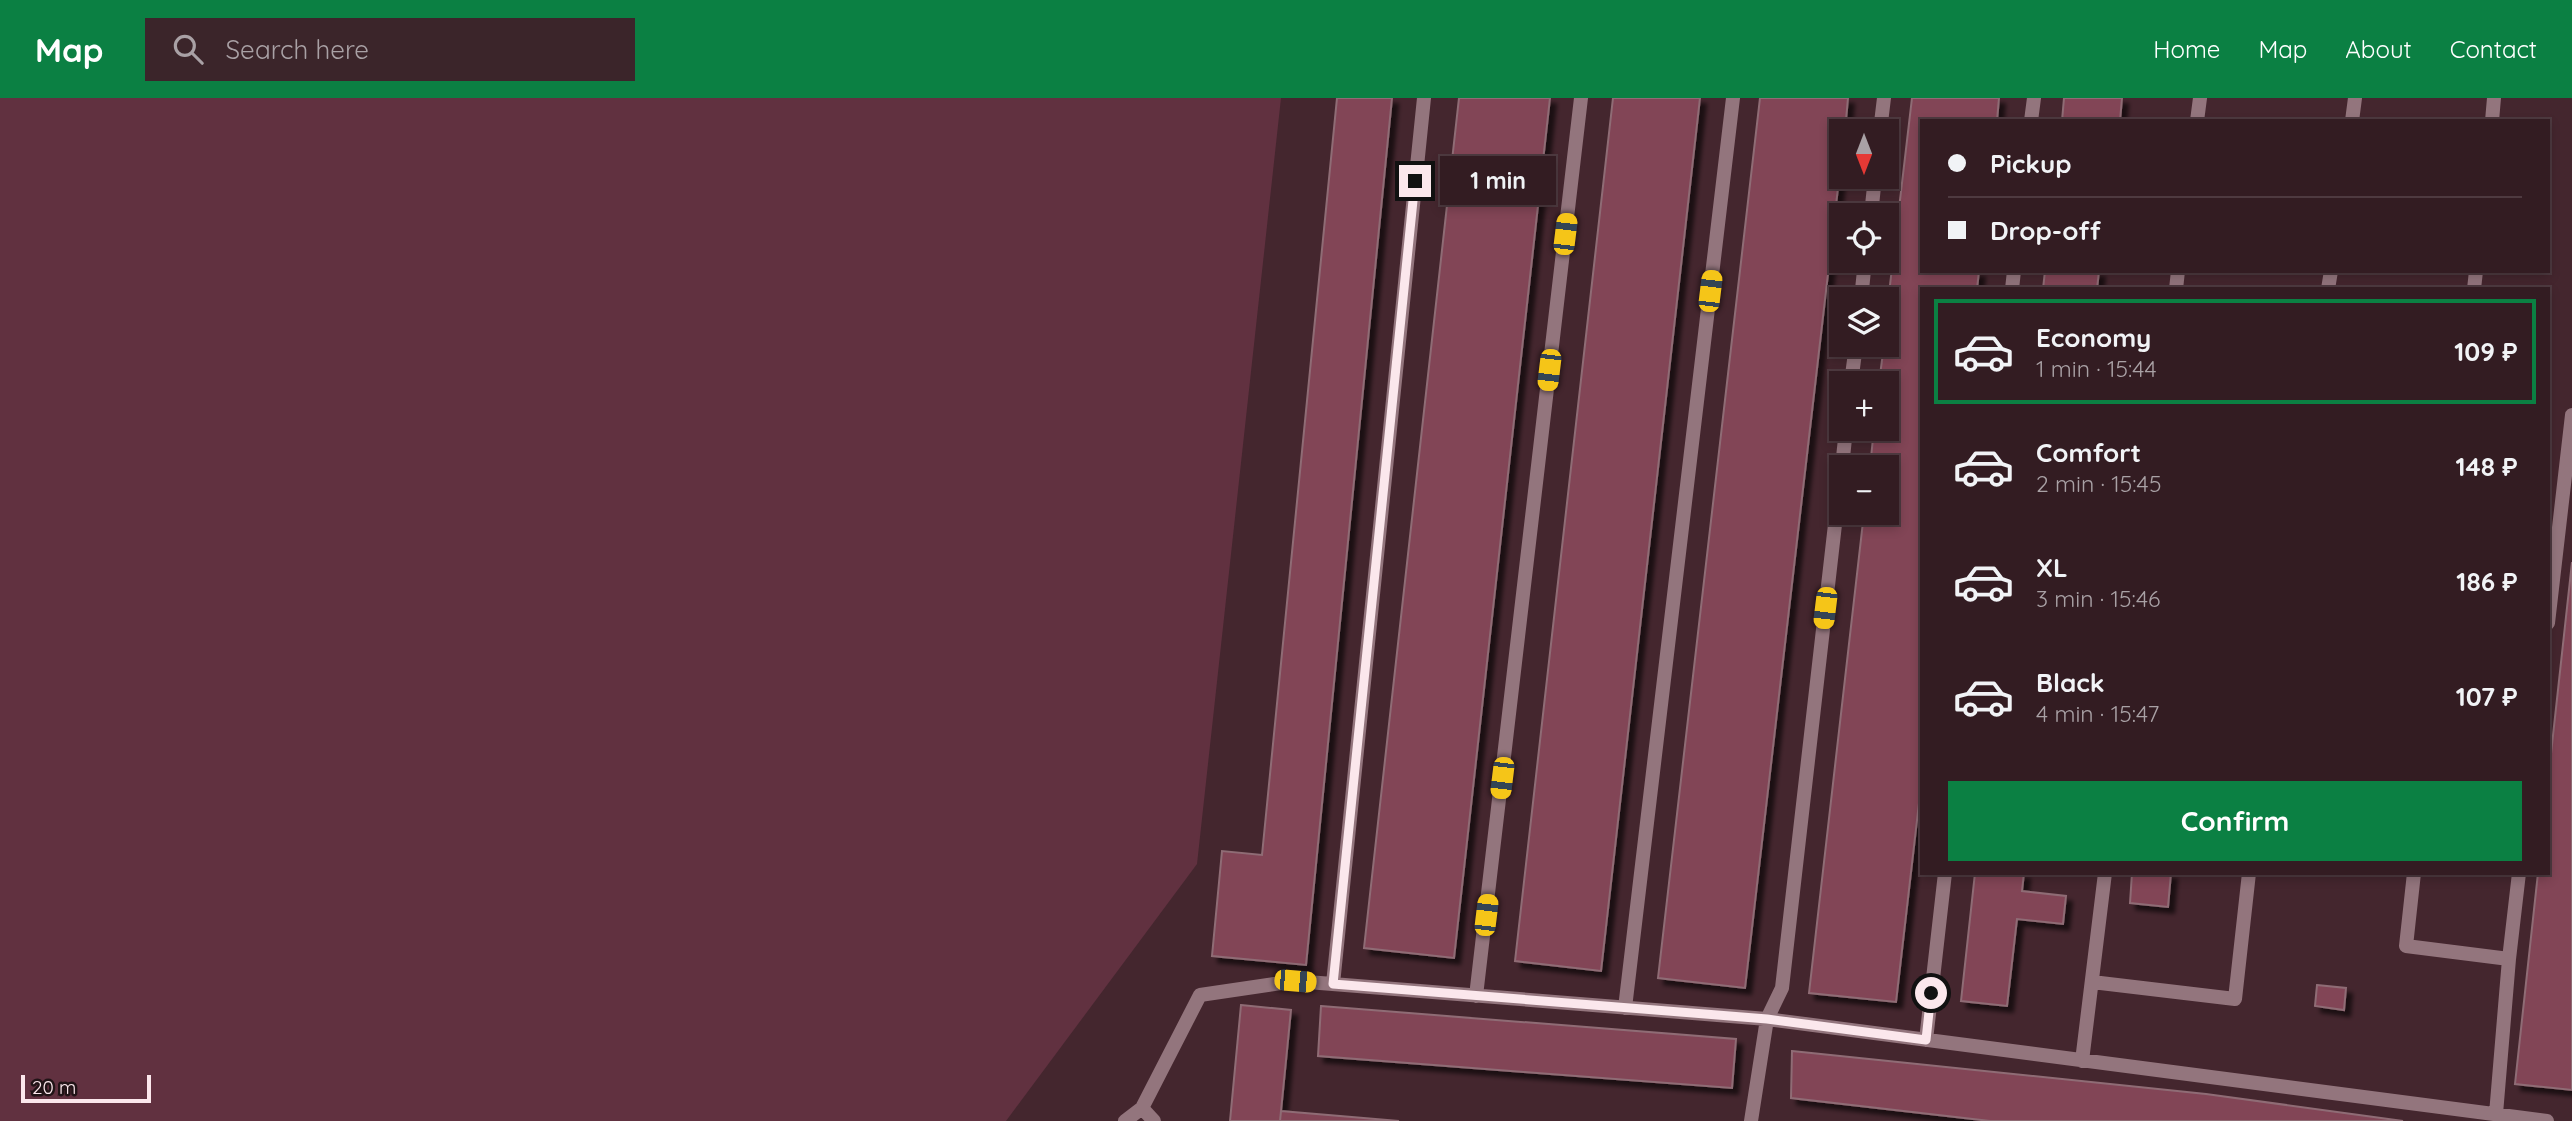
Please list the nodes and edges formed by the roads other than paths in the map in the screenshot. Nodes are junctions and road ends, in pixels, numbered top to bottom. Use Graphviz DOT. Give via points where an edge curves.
graph roads {
  1 [pos="1424,98"];
  2 [pos="1581,98"];
  3 [pos="1733,98"];
  4 [pos="1884,98"];
  5 [pos="2034,98"];
  6 [pos="2200,98"];
  7 [pos="2355,98"];
  8 [pos="2494,98"];
  9 [pos="1881,119"];
  10 [pos="2031,119"];
  11 [pos="2197,119"];
  12 [pos="2351,119"];
  13 [pos="2491,119"];
  14 [pos="2572,415"];
  15 [pos="1835,525"];
  16 [pos="2550,606"];
  17 [pos="1945,875"];
  18 [pos="2105,875"];
  19 [pos="2249,875"];
  20 [pos="2414,875"];
  21 [pos="2519,875"];
  22 [pos="2509,959"];
  23 [pos="2092,982"];
  24 [pos="1333,984"];
  25 [pos="1476,996"];
  26 [pos="1625,1008"];
  27 [pos="1767,1019"];
  28 [pos="1926,1040"];
  29 [pos="2082,1061"];
  30 [pos="1142,1108"];
  31 [pos="2496,1114"];
  32 [pos="1125,1121"];
  33 [pos="1154,1121"];
  34 [pos="1751,1121"];
  35 [pos="2547,1121"];
  1 -- 24 [label="lane"];
  2 -- 25 [label="lane"];
  3 -- 26 [label="lane"];
  4 -- 9 [label="lane"];
  5 -- 10 [label="lane"];
  6 -- 11 [label="lane"];
  7 -- 12 [label="lane"];
  8 -- 13 [label="lane"];
  14 -- 16 [label="lane"];
  15 -- 27 [label="lane" via="1782,988"];
  17 -- 28 [label="lane"];
  18 -- 23 [label="lane"];
  19 -- 23 [label="lane" via="2235,999"];
  20 -- 22 [label="lane" via="2406,946"];
  21 -- 22 [label="lane"];
  22 -- 31 [label="lane"];
  23 -- 29 [label="lane"];
  24 -- 25 [label="lane"];
  24 -- 30 [label="lane" via="1295,981 1200,995"];
  25 -- 26 [label="lane"];
  26 -- 27 [label="lane"];
  27 -- 28 [label="lane"];
  27 -- 34 [label="lane"];
  28 -- 29 [label="lane"];
  29 -- 31 [label="lane"];
  30 -- 32 [label="lane"];
  30 -- 33 [label="lane"];
  31 -- 35 [label="lane"];
}
